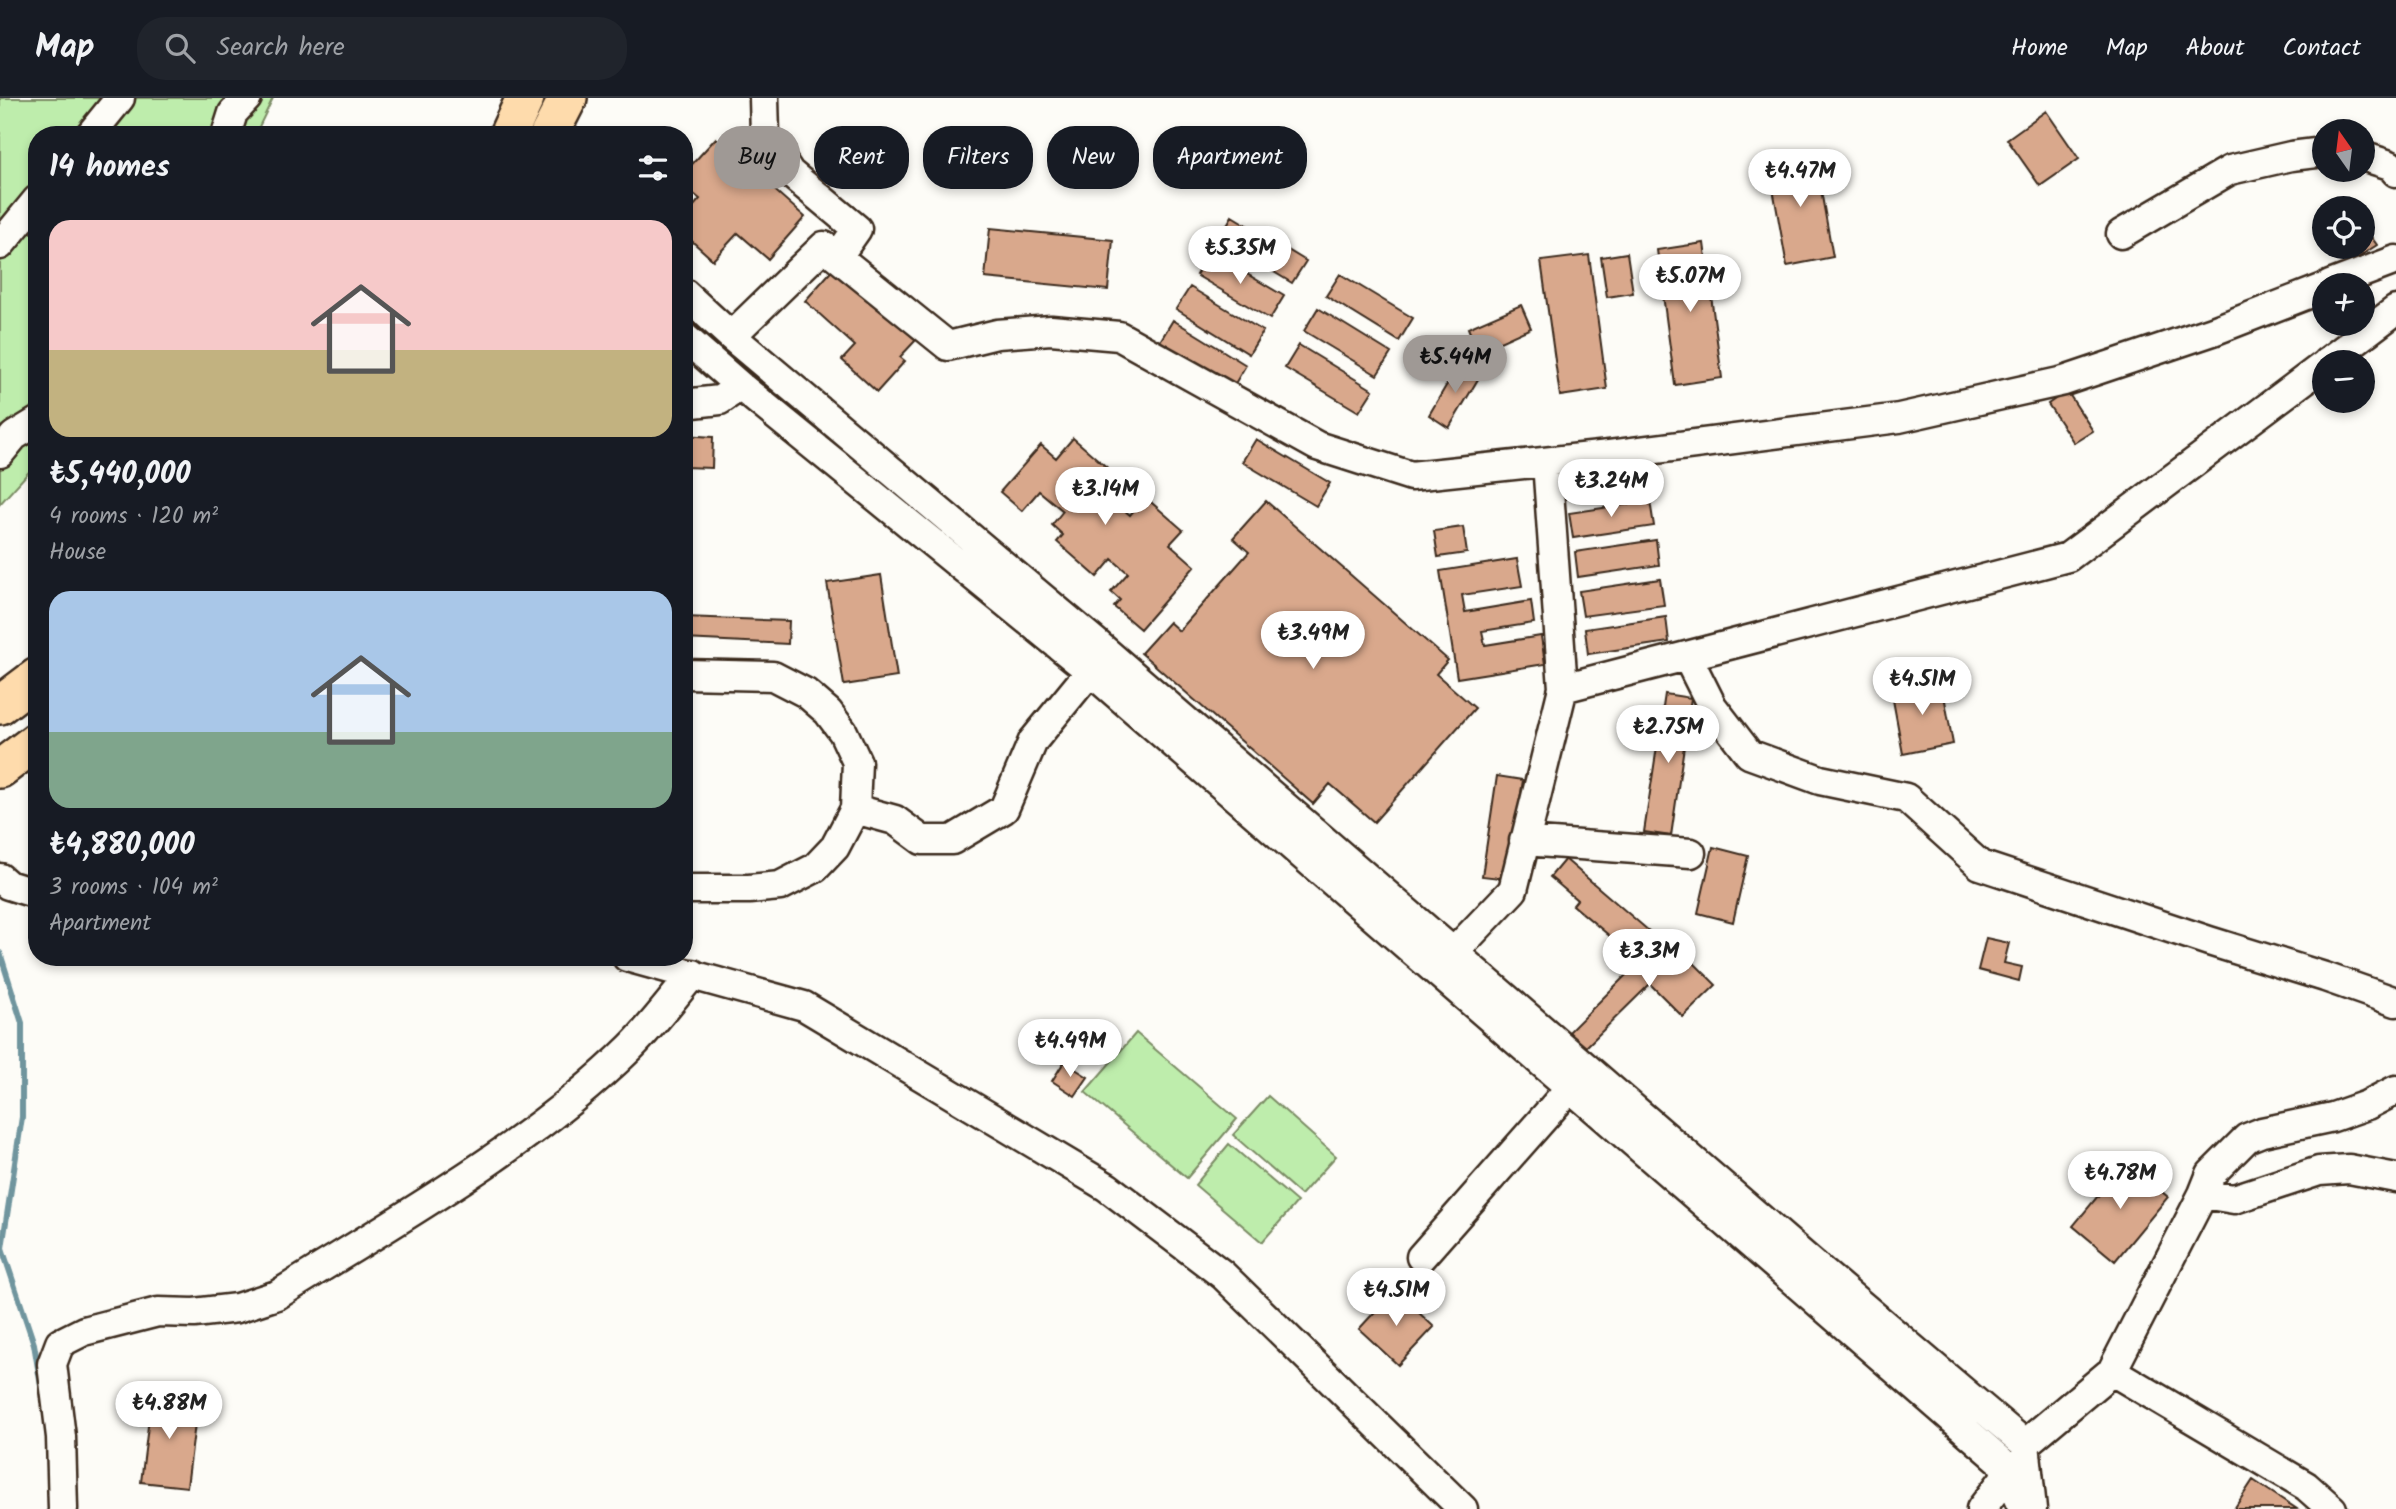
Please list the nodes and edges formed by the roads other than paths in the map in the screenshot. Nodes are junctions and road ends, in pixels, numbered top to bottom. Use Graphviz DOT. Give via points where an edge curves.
graph roads {
  1 [pos="120,98"];
  2 [pos="247,98"];
  3 [pos="525,98"];
  4 [pos="764,98"];
  5 [pos="97,126"];
  6 [pos="229,126"];
  7 [pos="512,126"];
  8 [pos="2312,153"];
  9 [pos="2375,160"];
  10 [pos="2396,172"];
  11 [pos="28,211"];
  12 [pos="2121,234"];
  13 [pos="0,245"];
  14 [pos="838,256"];
  15 [pos="2396,260"];
  16 [pos="2362,273"];
  17 [pos="2312,293"];
  18 [pos="693,301"];
  19 [pos="2396,310"];
  20 [pos="731,336"];
  21 [pos="693,345"];
  22 [pos="2343,350"];
  23 [pos="2312,374"];
  24 [pos="740,386"];
  25 [pos="693,403"];
  26 [pos="28,427"];
  27 [pos="0,453"];
  28 [pos="1546,462"];
  29 [pos="1687,656"];
  30 [pos="1098,662"];
  31 [pos="693,674"];
  32 [pos="28,684"];
  33 [pos="1563,688"];
  34 [pos="0,705"];
  35 [pos="28,748"];
  36 [pos="0,769"];
  37 [pos="855,809"];
  38 [pos="1524,841"];
  39 [pos="1691,853"];
  40 [pos="0,878"];
  41 [pos="693,889"];
  42 [pos="28,891"];
  43 [pos="1454,951"];
  44 [pos="662,966"];
  45 [pos="693,974"];
  46 [pos="2396,1002"];
  47 [pos="1571,1087"];
  48 [pos="2396,1090"];
  49 [pos="2396,1178"];
  50 [pos="2203,1194"];
  51 [pos="1421,1257"];
  52 [pos="2112,1371"];
  53 [pos="2025,1444"];
  54 [pos="2007,1475"];
  55 [pos="63,1509"];
  56 [pos="1463,1509"];
  57 [pos="1981,1509"];
  58 [pos="2023,1509"];
  59 [pos="2032,1509"];
  60 [pos="2332,1509"];
  1 -- 5 [label="street"];
  2 -- 6 [label="street" via="233,113"];
  3 -- 7 [label="main road"];
  4 -- 14 [label="street" via="765,135 790,173 857,229"];
  8 -- 12 [label="street" via="2230,170"];
  9 -- 10 [label="street"];
  11 -- 13 [label="street"];
  14 -- 20 [label="street" via="824,246"];
  14 -- 28 [label="street" via="948,345 996,334 1051,330 1119,336 1317,446 1411,476"];
  15 -- 16 [label="street"];
  17 -- 28 [label="street" via="2064,381 1899,418"];
  18 -- 20 [label="street"];
  19 -- 22 [label="street"];
  20 -- 30 [label="street"];
  21 -- 24 [label="street"];
  23 -- 29 [label="street" via="2068,557"];
  24 -- 25 [label="street" via="720,400"];
  24 -- 30 [label="street"];
  26 -- 27 [label="street" via="13,436"];
  28 -- 33 [label="street"];
  29 -- 33 [label="street"];
  29 -- 46 [label="street" via="1712,706 1749,754 1820,780 1906,798 1980,865"];
  30 -- 37 [label="street" via="1033,741 1004,809 952,840 922,840 895,820"];
  30 -- 43 [label="street"];
  30 -- 47 [label="street"];
  31 -- 37 [label="street" via="773,676 806,693 843,732 857,762"];
  32 -- 34 [label="main road"];
  33 -- 38 [label="street"];
  35 -- 36 [label="main road"];
  37 -- 41 [label="street" via="835,847 814,868 780,886"];
  38 -- 39 [label="street"];
  38 -- 43 [label="street" via="1513,890"];
  40 -- 42 [label="street"];
  43 -- 53 [label="street"];
  44 -- 45 [label="street"];
  45 -- 55 [label="street" via="632,1046 516,1143 277,1295 237,1308 194,1314 158,1312 84,1331 60,1343 52,1364"];
  45 -- 56 [label="street" via="804,1006 1107,1187 1223,1275"];
  47 -- 51 [label="street"];
  47 -- 54 [label="street" via="2001,1461"];
  48 -- 50 [label="street" via="2333,1117 2247,1138 2211,1174"];
  49 -- 50 [label="street" via="2349,1169 2319,1171 2234,1199"];
  50 -- 52 [label="street"];
  52 -- 53 [label="street"];
  52 -- 60 [label="street" via="2306,1486"];
  53 -- 59 [label="street"];
  54 -- 57 [label="street"];
  54 -- 58 [label="street"];
}
